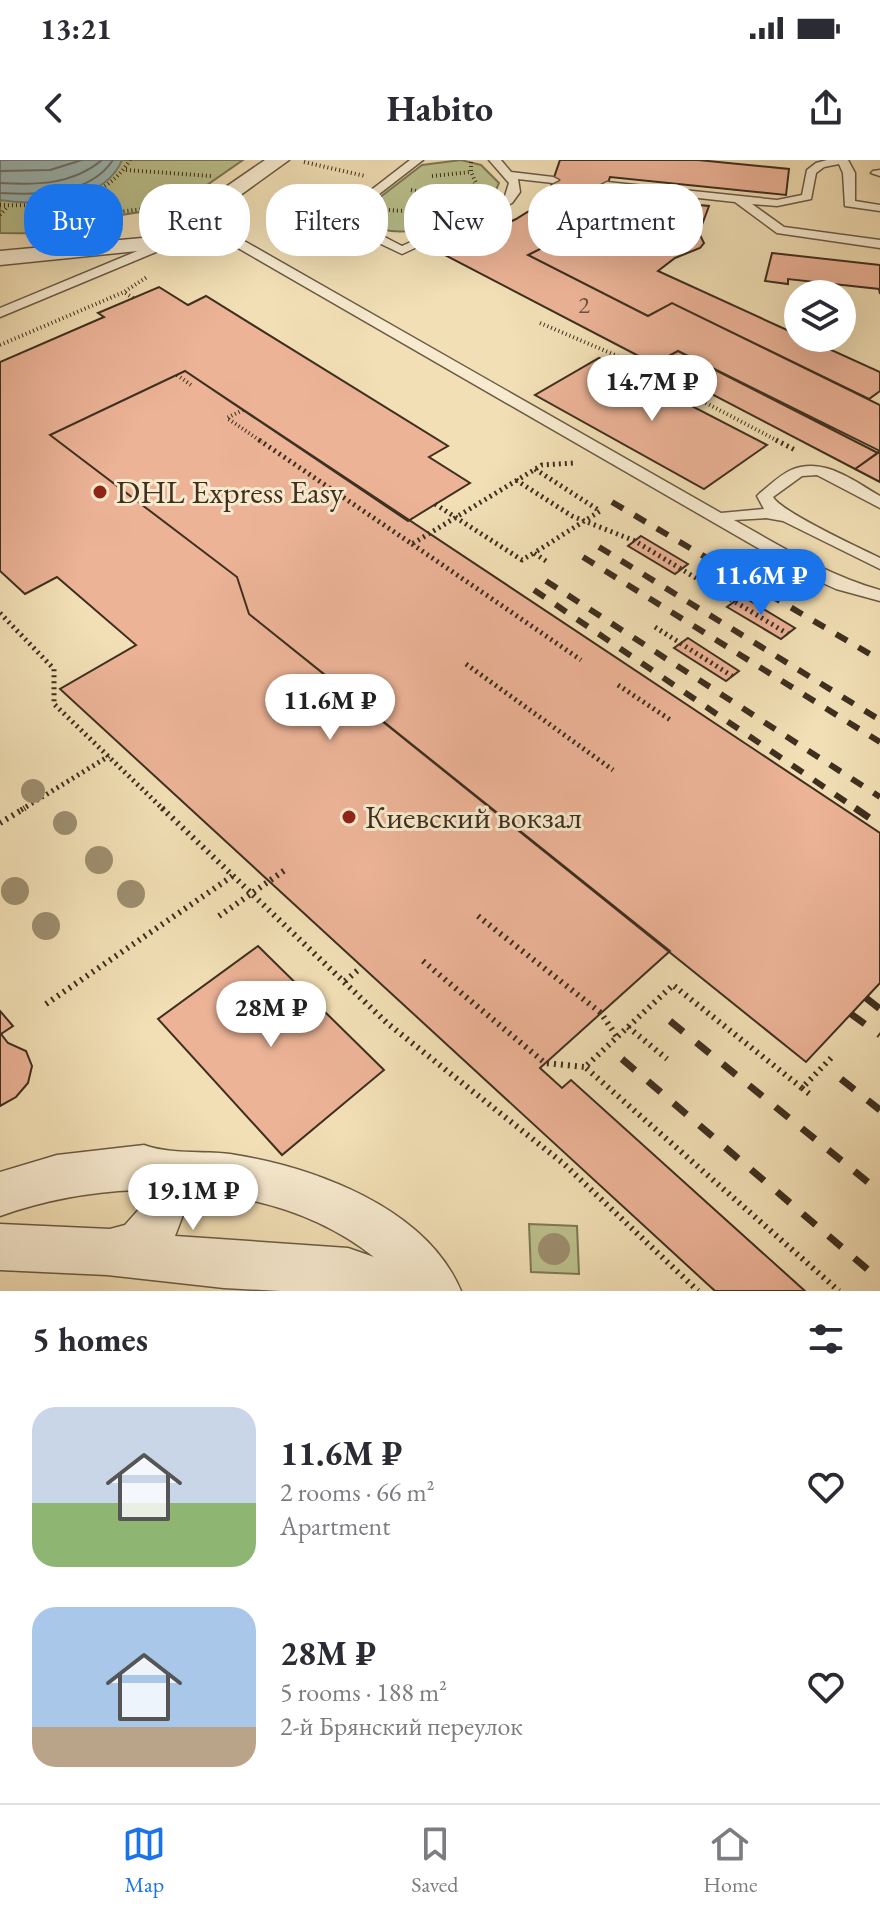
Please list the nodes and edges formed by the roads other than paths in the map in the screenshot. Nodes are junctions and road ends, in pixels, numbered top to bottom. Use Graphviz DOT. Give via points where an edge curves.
graph roads {
  1 [pos="279,160"];
  2 [pos="417,160"];
  3 [pos="482,160"];
  4 [pos="842,160"];
  5 [pos="502,168"];
  6 [pos="553,180"];
  7 [pos="244,184"];
  8 [pos="703,195"];
  9 [pos="738,199"];
  10 [pos="880,208"];
  11 [pos="880,244"];
  12 [pos="139,245"];
  13 [pos="250,250"];
  14 [pos="139,254"];
  15 [pos="0,258"];
  16 [pos="0,313"];
  17 [pos="880,503"];
  18 [pos="783,515"];
  19 [pos="718,518"];
  20 [pos="880,564"];
  21 [pos="880,596"];
  22 [pos="144,1166"];
  23 [pos="0,1194"];
  24 [pos="0,1247"];
  25 [pos="107,1252"];
  26 [pos="403,1291"];
  27 [pos="437,1291"];
  1 -- 7 [label="street"];
  2 -- 5 [label="lane" via="361,203 354,213 364,230 405,240 435,235 508,201 515,183"];
  3 -- 5 [label="lane"];
  4 -- 9 [label="lane" via="811,172 807,197 799,200"];
  4 -- 10 [label="lane" via="849,173 849,204"];
  5 -- 6 [label="lane"];
  8 -- 9 [label="lane"];
  9 -- 11 [label="lane" via="781,230"];
  12 -- 15 [label="street"];
  13 -- 19 [label="lane"];
  14 -- 16 [label="lane"];
  17 -- 18 [label="lane" via="822,471 807,471 765,496"];
  18 -- 19 [label="lane" via="745,512"];
  18 -- 20 [label="lane"];
  19 -- 21 [label="lane" via="809,570"];
  22 -- 23 [label="street" via="61,1175"];
  22 -- 25 [label="street" via="158,1179 165,1197 161,1218 149,1236 129,1249"];
  22 -- 27 [label="street" via="222,1174 302,1193 363,1221 413,1259"];
  24 -- 25 [label="street"];
  25 -- 26 [label="street" via="348,1271"];
}
